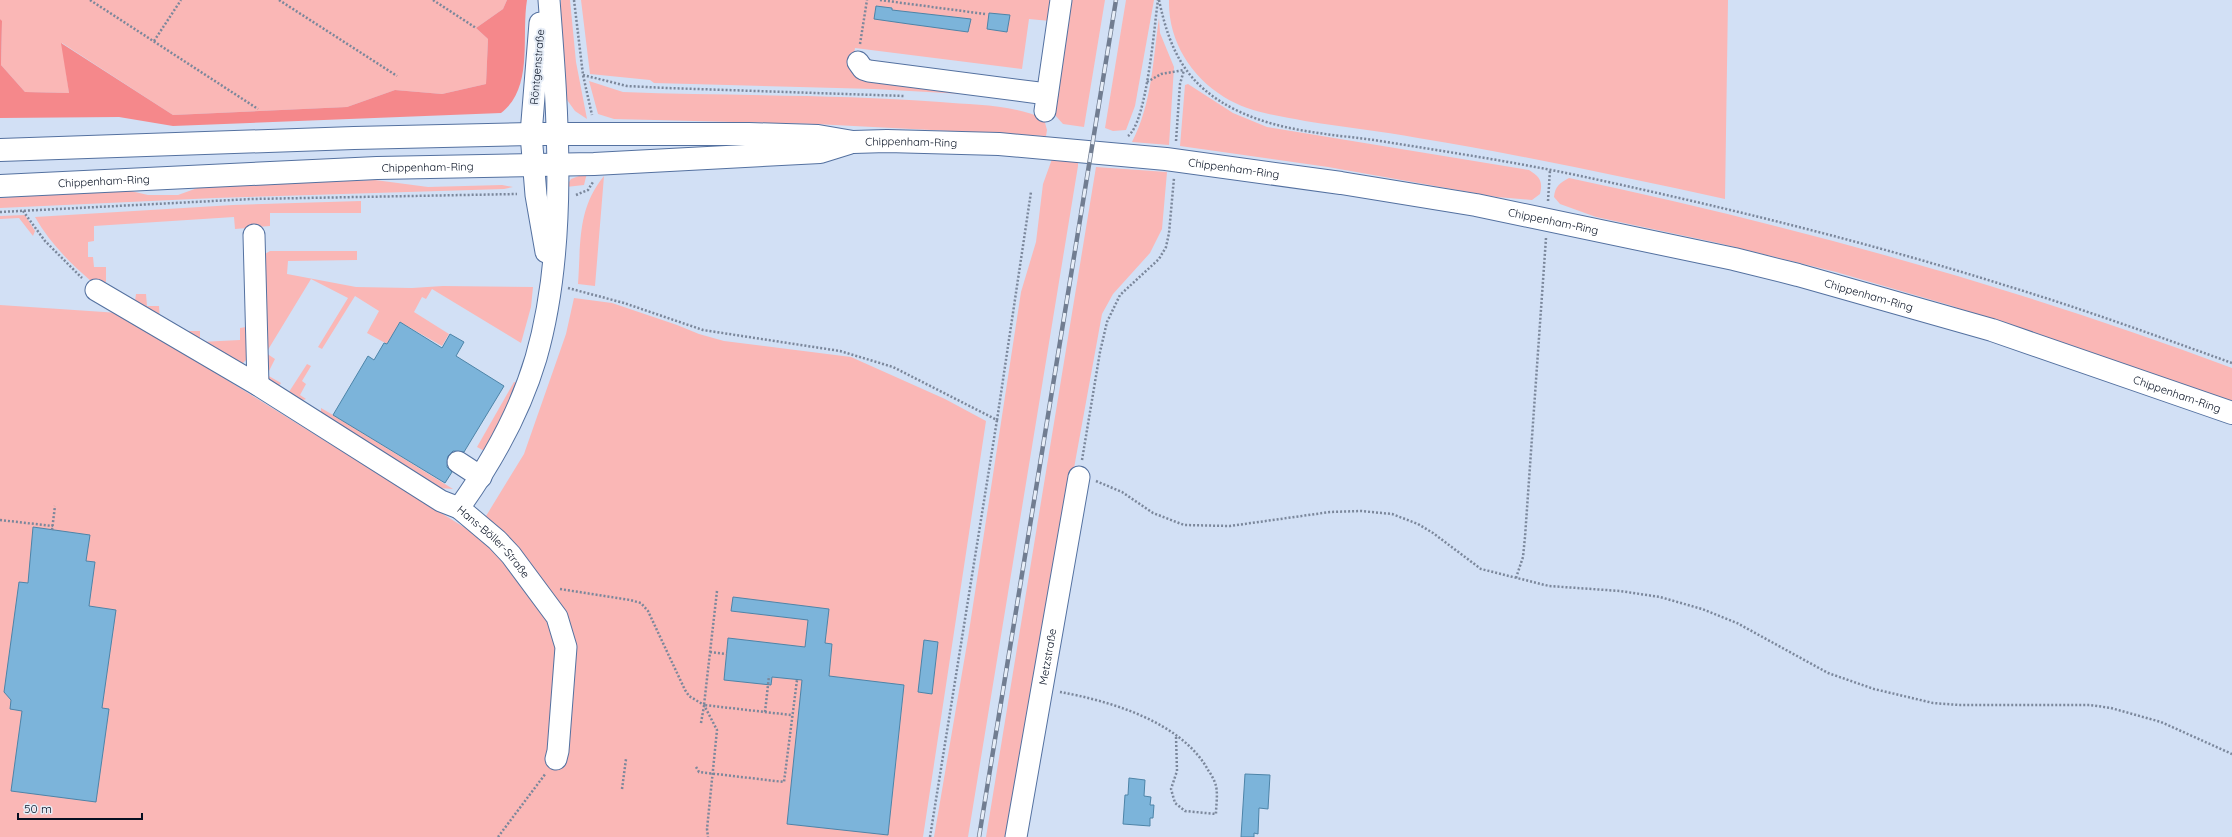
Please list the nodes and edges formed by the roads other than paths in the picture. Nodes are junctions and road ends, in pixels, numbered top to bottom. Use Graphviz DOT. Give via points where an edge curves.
graph roads {
  1 [pos="545,0"];
  2 [pos="549,0"];
  3 [pos="1061,0"];
  4 [pos="858,62"];
  5 [pos="532,134"];
  6 [pos="556,134"];
  7 [pos="853,142"];
  8 [pos="0,150"];
  9 [pos="556,165"];
  10 [pos="533,166"];
  11 [pos="0,186"];
  12 [pos="254,235"];
  13 [pos="549,287"];
  14 [pos="96,290"];
  15 [pos="258,385"];
  16 [pos="2232,413"];
  17 [pos="458,462"];
  18 [pos="481,477"];
  19 [pos="1079,477"];
  20 [pos="459,508"];
  21 [pos="556,759"];
  22 [pos="1016,837"];
  1 -- 5 [label="street, Röntgenstraße" via="540,23"];
  2 -- 6 [label="street, Röntgenstraße"];
  3 -- 4 [label="street" via="1046,102 869,71 863,69"];
  5 -- 6 [label="main road, Chippenham-Ring"];
  5 -- 8 [label="main road, Chippenham-Ring"];
  5 -- 10 [label="street, Röntgenstraße"];
  6 -- 7 [label="main road, Chippenham-Ring" via="787,135 818,136"];
  6 -- 9 [label="street, Röntgenstraße"];
  7 -- 9 [label="main road, Chippenham-Ring" via="820,152"];
  7 -- 16 [label="main road, Chippenham-Ring" via="999,144 1166,159 1476,205 1798,275 1992,330"];
  9 -- 10 [label="main road, Chippenham-Ring"];
  9 -- 13 [label="street, Hans-Böller-Straße" via="555,256"];
  10 -- 11 [label="main road, Chippenham-Ring" via="377,168"];
  10 -- 13 [label="street, Hans-Böller-Straße" via="545,238"];
  12 -- 15 [label="street"];
  13 -- 18 [label="street, Hans-Böller-Straße" via="543,331 533,365 504,437"];
  14 -- 15 [label="street"];
  15 -- 20 [label="street" via="441,501"];
  17 -- 18 [label="street"];
  18 -- 20 [label="street, Hans-Böller-Straße"];
  19 -- 22 [label="street, Metzstraße"];
  20 -- 21 [label="street, Hans-Böller-Straße" via="511,555 557,617 566,647"];
}
